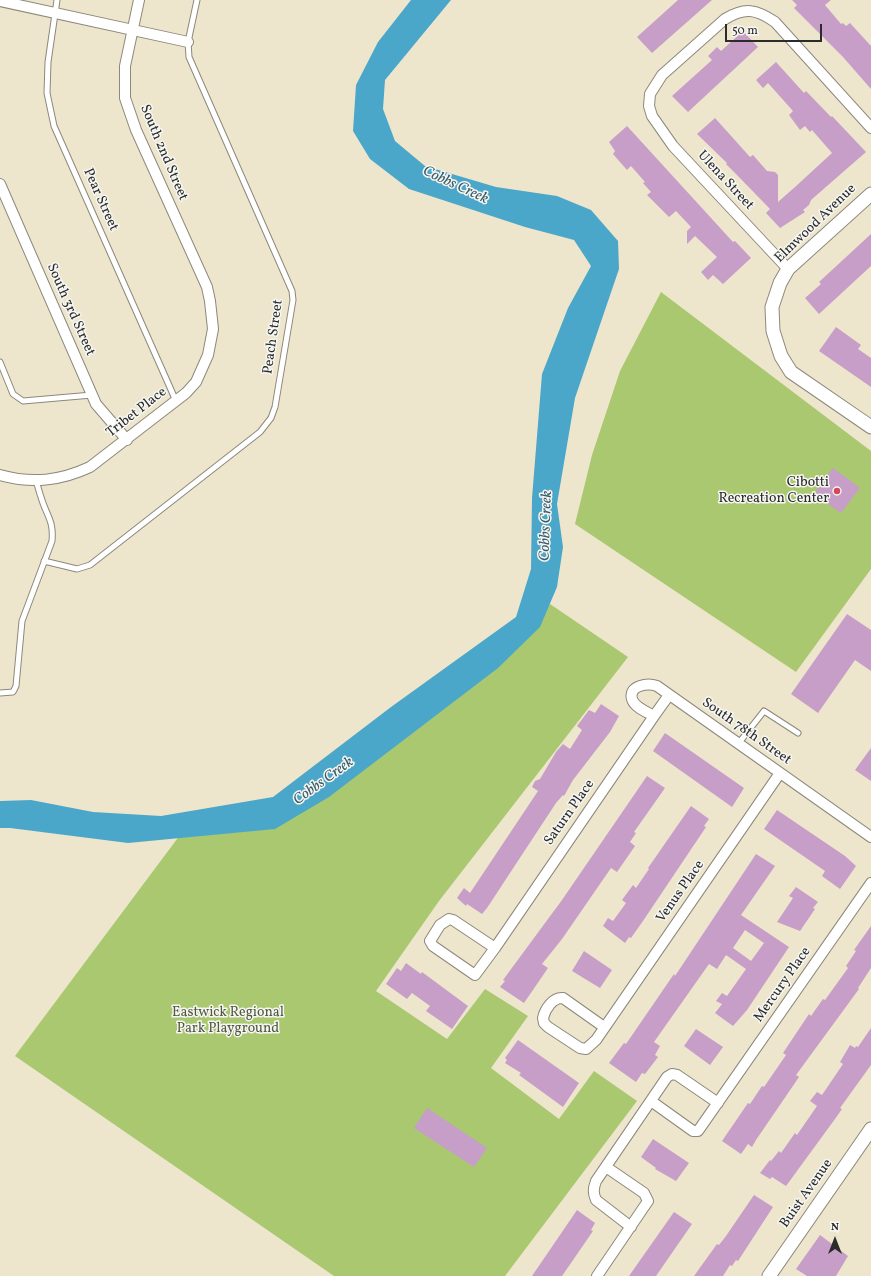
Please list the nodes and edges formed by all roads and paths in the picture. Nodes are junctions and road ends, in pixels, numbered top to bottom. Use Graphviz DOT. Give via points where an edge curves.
graph roads {
  1 [pos="57,0"];
  2 [pos="139,0"];
  3 [pos="197,0"];
  4 [pos="0,1"];
  5 [pos="54,13"];
  6 [pos="132,30"];
  7 [pos="188,42"];
  8 [pos="871,128"];
  9 [pos="0,184"];
  10 [pos="871,194"];
  11 [pos="788,270"];
  12 [pos="207,287"];
  13 [pos="0,362"];
  14 [pos="92,395"];
  15 [pos="176,401"];
  16 [pos="871,428"];
  17 [pos="127,440"];
  18 [pos="0,476"];
  19 [pos="36,481"];
  20 [pos="44,561"];
  21 [pos="0,693"];
  22 [pos="669,695"];
  23 [pos="654,716"];
  24 [pos="798,733"];
  25 [pos="738,744"];
  26 [pos="780,773"];
  27 [pos="871,837"];
  28 [pos="871,883"];
  29 [pos="494,948"];
  30 [pos="604,1027"];
  31 [pos="651,1101"];
  32 [pos="718,1103"];
  33 [pos="871,1129"];
  34 [pos="606,1167"];
  35 [pos="631,1227"];
  36 [pos="596,1276"];
  37 [pos="769,1276"];
  1 -- 5 [label="lane, Pear Street"];
  2 -- 6 [label="street, South 2nd Street"];
  3 -- 7 [label="lane, Peach Street"];
  4 -- 5 [label="street"];
  5 -- 6 [label="street"];
  5 -- 15 [label="lane, Pear Street" via="47,93 54,126"];
  6 -- 7 [label="street"];
  6 -- 12 [label="street, South 2nd Street" via="124,76 127,104 136,130"];
  7 -- 20 [label="lane, Peach Street" via="188,53 193,67 292,291 271,418 260,432 90,565 77,569"];
  8 -- 11 [label="street, Ulena Street" via="775,22 765,15 752,11 736,12 725,19 662,75 650,94 649,106 652,116 672,146"];
  9 -- 14 [label="street, South 3rd Street"];
  10 -- 11 [label="street, Elmwood Avenue"];
  11 -- 16 [label="street, Elmwood Avenue" via="774,296 772,307 773,331 780,356 791,372"];
  12 -- 15 [label="street, Tribet Place" via="213,329 208,355 196,382"];
  13 -- 14 [label="lane" via="13,394 23,400"];
  14 -- 17 [label="street, South 3rd Street" via="96,404"];
  15 -- 17 [label="street, Tribet Place"];
  17 -- 19 [label="street, Tribet Place" via="90,467 71,476"];
  18 -- 19 [label="street, Tribet Place"];
  19 -- 20 [label="lane" via="53,529 52,541"];
  20 -- 21 [label="lane" via="22,621 16,686 13,692"];
  22 -- 23 [label="street, Saturn Place"];
  22 -- 23 [label="street, South 78th Street" via="650,684 643,684 632,693 635,704"];
  22 -- 25 [label="street, South 78th Street"];
  23 -- 29 [label="street, Saturn Place"];
  24 -- 25 [label="lane" via="764,711"];
  25 -- 26 [label="street, South 78th Street"];
  26 -- 27 [label="street, South 78th Street"];
  26 -- 30 [label="street, Venus Place"];
  28 -- 32 [label="street, Mercury Place"];
  29 -- 29 [label="street, Saturn Place" via="475,975 433,946 430,941 440,925 449,919"];
  30 -- 30 [label="street, Venus Place" via="558,997 543,1018 548,1027 583,1049 592,1044"];
  31 -- 32 [label="street" via="667,1077 672,1074"];
  31 -- 32 [label="street, Mercury Place" via="693,1131 698,1131"];
  31 -- 34 [label="street"];
  33 -- 37 [label="street, Buist Avenue"];
  34 -- 35 [label="street" via="596,1181 593,1195"];
  34 -- 35 [label="street" via="647,1196 646,1206"];
  35 -- 36 [label="street"];
}
